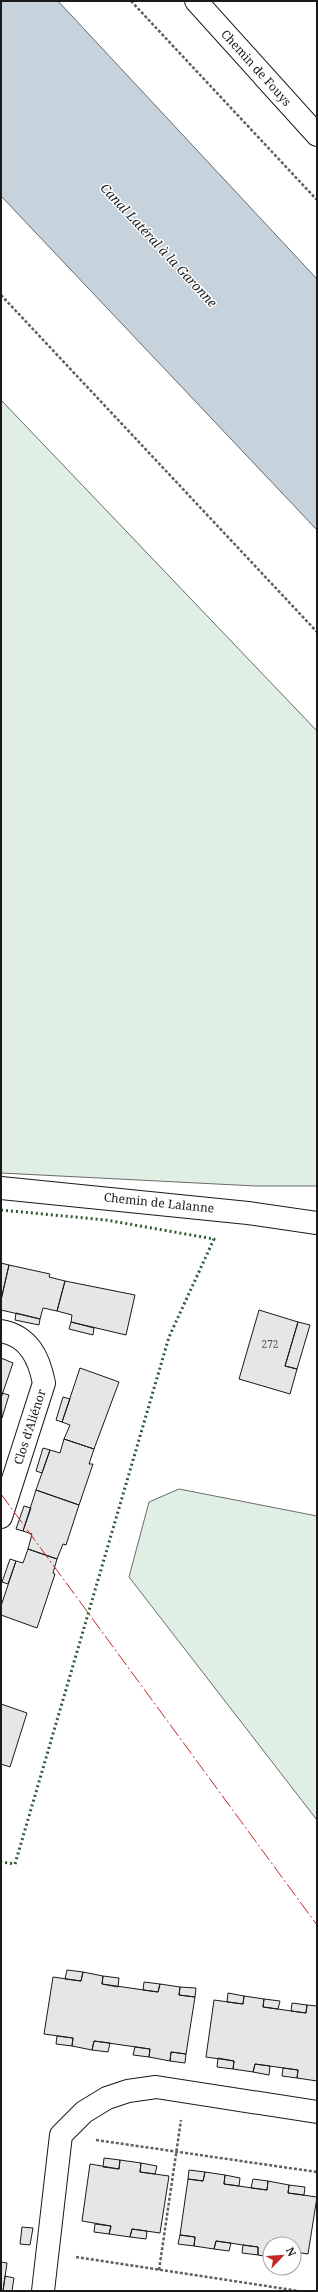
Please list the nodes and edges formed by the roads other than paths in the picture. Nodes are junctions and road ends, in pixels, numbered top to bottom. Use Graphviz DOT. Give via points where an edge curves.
graph roads {
  1 [pos="196,1"];
  2 [pos="317,135"];
  3 [pos="1,1188"];
  4 [pos="317,1224"];
  5 [pos="1,1331"];
  6 [pos="1,1518"];
  7 [pos="317,2112"];
  8 [pos="43,2291"];
  1 -- 2 [label="street, Chemin de Fouys"];
  3 -- 4 [label="street, Chemin de Lalanne" via="240,1212"];
  5 -- 6 [label="street, Clos d'Aliénor" via="13,1333 30,1347 40,1364 44,1383"];
  7 -- 8 [label="street" via="156,2087 128,2091 107,2098 84,2112 61,2135"];
}
